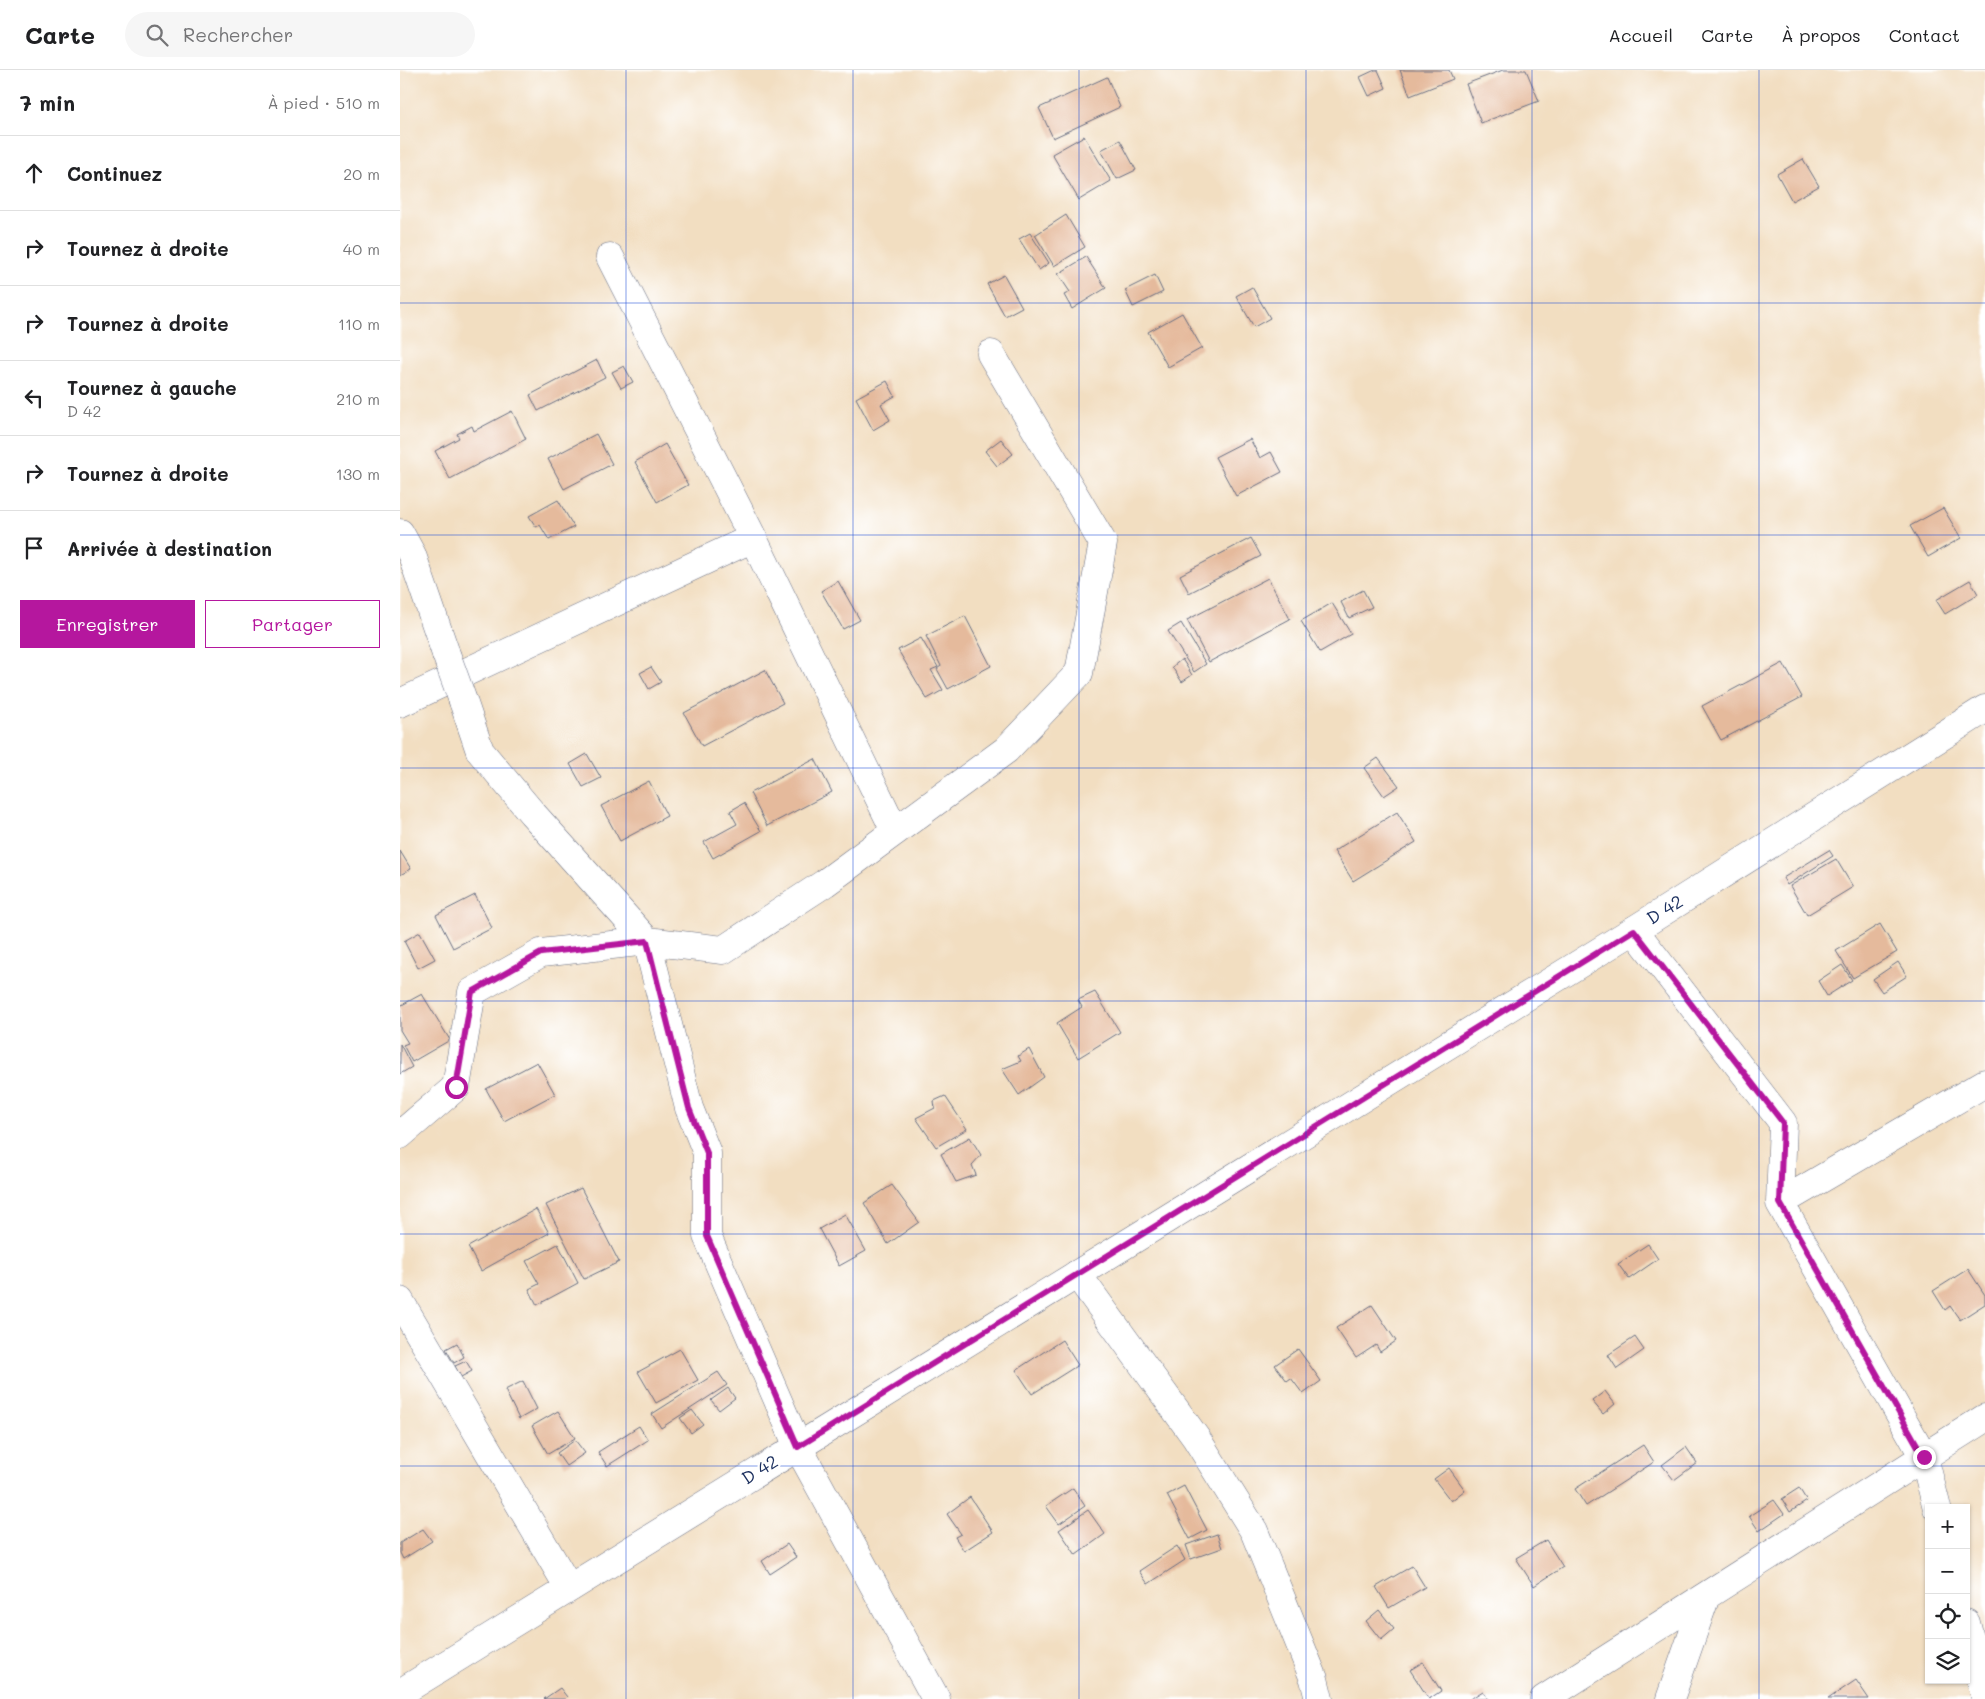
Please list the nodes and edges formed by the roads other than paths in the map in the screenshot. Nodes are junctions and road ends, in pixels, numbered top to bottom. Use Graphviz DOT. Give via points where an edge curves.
graph roads {
  1 [pos="610,257"];
  2 [pos="991,354"];
  3 [pos="400,533"];
  4 [pos="753,538"];
  5 [pos="400,703"];
  6 [pos="1985,709"];
  7 [pos="895,831"];
  8 [pos="1634,930"];
  9 [pos="647,941"];
  10 [pos="1985,1083"];
  11 [pos="400,1135"];
  12 [pos="1780,1203"];
  13 [pos="1077,1274"];
  14 [pos="400,1301"];
  15 [pos="1985,1418"];
  16 [pos="798,1447"];
  17 [pos="1924,1457"];
  18 [pos="1936,1504"];
  19 [pos="569,1588"];
  20 [pos="1706,1596"];
  21 [pos="1970,1638"];
  22 [pos="400,1693"];
  23 [pos="1985,1696"];
  24 [pos="936,1699"];
  25 [pos="1319,1699"];
  26 [pos="1544,1699"];
  27 [pos="1670,1699"];
  1 -- 4 [label="street"];
  2 -- 7 [label="street" via="1103,543 1080,672 1006,750"];
  3 -- 9 [label="street, bridge" via="412,555 480,751"];
  4 -- 5 [label="street"];
  4 -- 7 [label="street"];
  6 -- 8 [label="street, D 42 / D 42"];
  7 -- 9 [label="street" via="825,883 723,950"];
  8 -- 12 [label="street" via="1783,1123"];
  8 -- 13 [label="street, D 42 / D 42"];
  9 -- 11 [label="street" via="541,953 472,992 456,1087"];
  9 -- 16 [label="street" via="689,1108 707,1153 707,1236"];
  10 -- 12 [label="street"];
  12 -- 17 [label="street"];
  13 -- 16 [label="street, D 42 / D 42"];
  13 -- 25 [label="street" via="1196,1438 1254,1532 1314,1679"];
  14 -- 19 [label="street"];
  15 -- 17 [label="street"];
  16 -- 19 [label="street, D 42 / D 42"];
  16 -- 24 [label="street"];
  17 -- 18 [label="street"];
  17 -- 20 [label="street"];
  19 -- 22 [label="street, D 42 / D 42"];
  20 -- 26 [label="street"];
  20 -- 27 [label="street"];
  21 -- 23 [label="street"];
}
